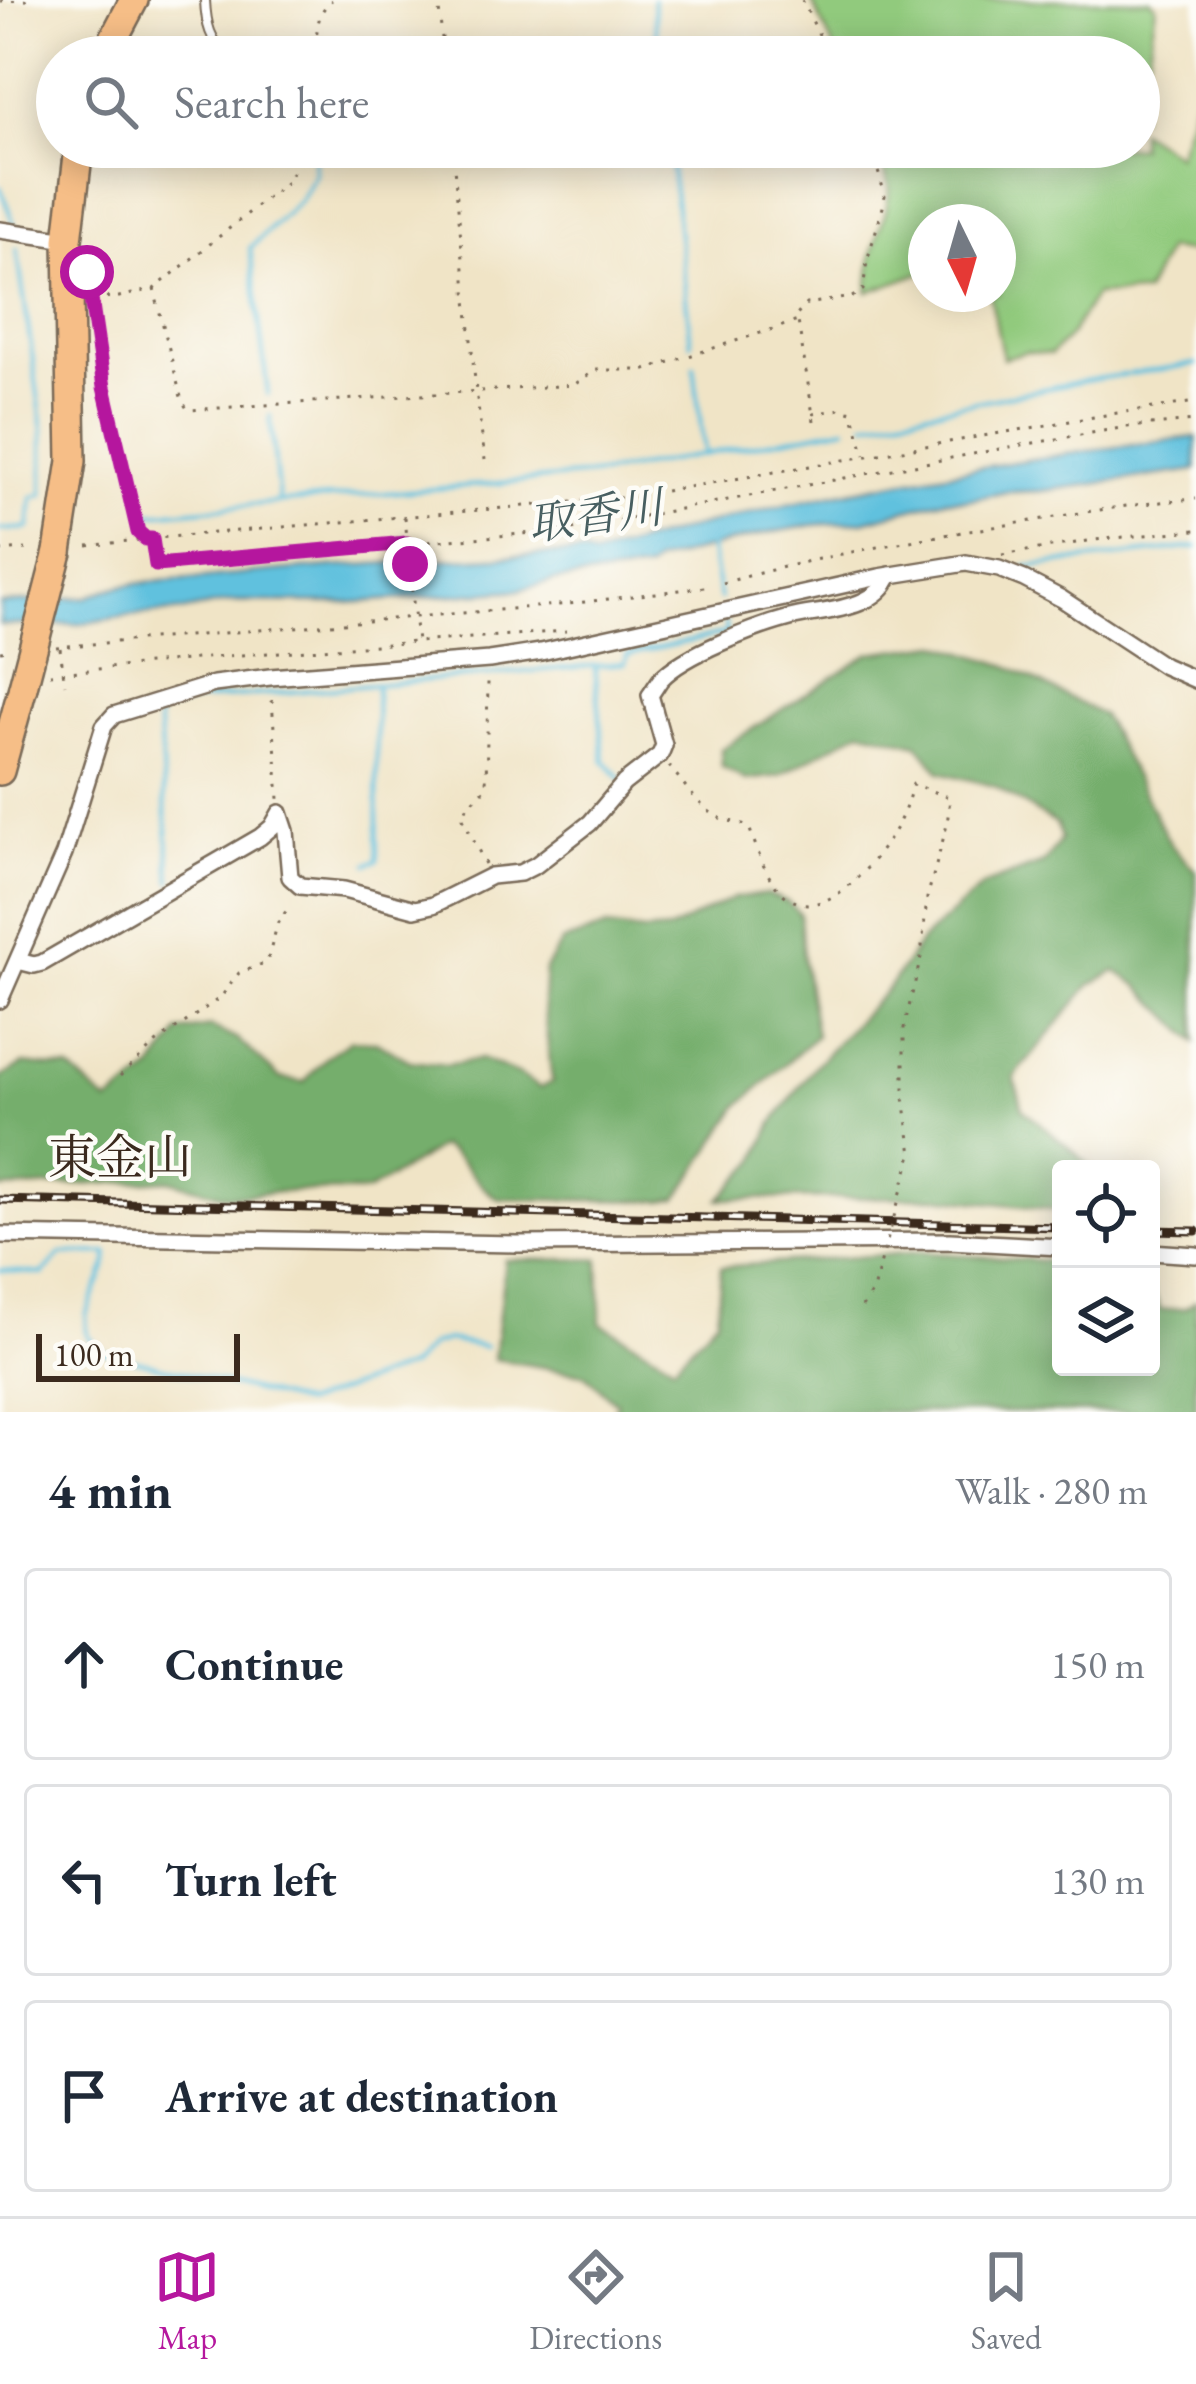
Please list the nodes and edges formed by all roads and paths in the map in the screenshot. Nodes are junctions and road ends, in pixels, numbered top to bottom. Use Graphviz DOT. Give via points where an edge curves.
graph roads {
  1 [pos="29,0"];
  2 [pos="134,0"];
  3 [pos="205,0"];
  4 [pos="332,0"];
  5 [pos="438,0"];
  6 [pos="802,0"];
  7 [pos="0,1"];
  8 [pos="115,36"];
  9 [pos="211,36"];
  10 [pos="316,36"];
  11 [pos="442,36"];
  12 [pos="820,36"];
  13 [pos="77,168"];
  14 [pos="294,168"];
  15 [pos="454,168"];
  16 [pos="877,168"];
  17 [pos="0,230"];
  18 [pos="68,240"];
  19 [pos="89,285"];
  20 [pos="154,290"];
  21 [pos="92,298"];
  22 [pos="798,320"];
  23 [pos="476,391"];
  24 [pos="1196,402"];
  25 [pos="813,414"];
  26 [pos="1196,421"];
  27 [pos="814,422"];
  28 [pos="866,456"];
  29 [pos="485,460"];
  30 [pos="1196,499"];
  31 [pos="404,515"];
  32 [pos="1196,530"];
  33 [pos="149,539"];
  34 [pos="407,543"];
  35 [pos="88,546"];
  36 [pos="26,549"];
  37 [pos="0,551"];
  38 [pos="979,563"];
  39 [pos="890,575"];
  40 [pos="723,583"];
  41 [pos="712,586"];
  42 [pos="415,618"];
  43 [pos="580,629"];
  44 [pos="417,643"];
  45 [pos="59,646"];
  46 [pos="40,648"];
  47 [pos="20,649"];
  48 [pos="0,651"];
  49 [pos="64,672"];
  50 [pos="35,680"];
  51 [pos="1196,680"];
  52 [pos="488,682"];
  53 [pos="65,684"];
  54 [pos="272,700"];
  55 [pos="660,755"];
  56 [pos="0,772"];
  57 [pos="280,813"];
  58 [pos="491,876"];
  59 [pos="287,910"];
  60 [pos="18,961"];
  61 [pos="0,1000"];
  62 [pos="120,1076"];
  63 [pos="0,1234"];
  64 [pos="1052,1247"];
  65 [pos="1160,1253"];
  66 [pos="1196,1255"];
  67 [pos="862,1307"];
  1 -- 7 [label="path"];
  2 -- 8 [label="highway"];
  3 -- 9 [label="lane"];
  4 -- 10 [label="path"];
  5 -- 11 [label="path"];
  6 -- 12 [label="path"];
  13 -- 18 [label="highway"];
  14 -- 20 [label="path"];
  15 -- 23 [label="path"];
  16 -- 22 [label="path" via="884,207 863,290 806,304"];
  17 -- 18 [label="street"];
  18 -- 50 [label="highway, bridge" via="72,461"];
  19 -- 21 [label="path"];
  20 -- 21 [label="path"];
  20 -- 23 [label="path" via="184,409"];
  21 -- 33 [label="path" via="130,500 138,532"];
  22 -- 23 [label="path" via="637,372 602,369 574,385"];
  22 -- 25 [label="path"];
  23 -- 29 [label="path"];
  24 -- 28 [label="path"];
  25 -- 27 [label="path"];
  25 -- 28 [label="path" via="848,409"];
  26 -- 34 [label="path" via="1034,443 568,530"];
  28 -- 31 [label="path" via="630,497"];
  30 -- 40 [label="path" via="973,530"];
  31 -- 33 [label="path"];
  31 -- 34 [label="path"];
  32 -- 38 [label="path"];
  33 -- 34 [label="path" via="156,565"];
  33 -- 35 [label="path"];
  34 -- 42 [label="path"];
  36 -- 37 [label="path"];
  38 -- 39 [label="street"];
  38 -- 51 [label="street" via="1062,599"];
  39 -- 55 [label="street" via="854,604 753,630 660,680 650,695"];
  39 -- 60 [label="street" via="541,652 214,684 114,715"];
  41 -- 42 [label="path"];
  42 -- 44 [label="path"];
  42 -- 45 [label="path"];
  43 -- 44 [label="path"];
  44 -- 49 [label="path"];
  45 -- 46 [label="path"];
  45 -- 49 [label="path"];
  47 -- 48 [label="path"];
  49 -- 50 [label="path"];
  49 -- 53 [label="path"];
  50 -- 56 [label="highway"];
  52 -- 58 [label="path" via="486,788 463,818"];
  54 -- 57 [label="path"];
  55 -- 58 [label="street" via="536,866"];
  55 -- 67 [label="path, bridge" via="709,811 749,827 771,880 795,902 820,904 871,865 913,784 950,798 904,1028 912,1154"];
  57 -- 58 [label="street" via="290,877 300,886 415,909"];
  57 -- 60 [label="street" via="260,837 42,963"];
  59 -- 62 [label="path" via="267,962 239,974"];
  60 -- 61 [label="street"];
  63 -- 64 [label="street"];
  65 -- 66 [label="street"];
}
